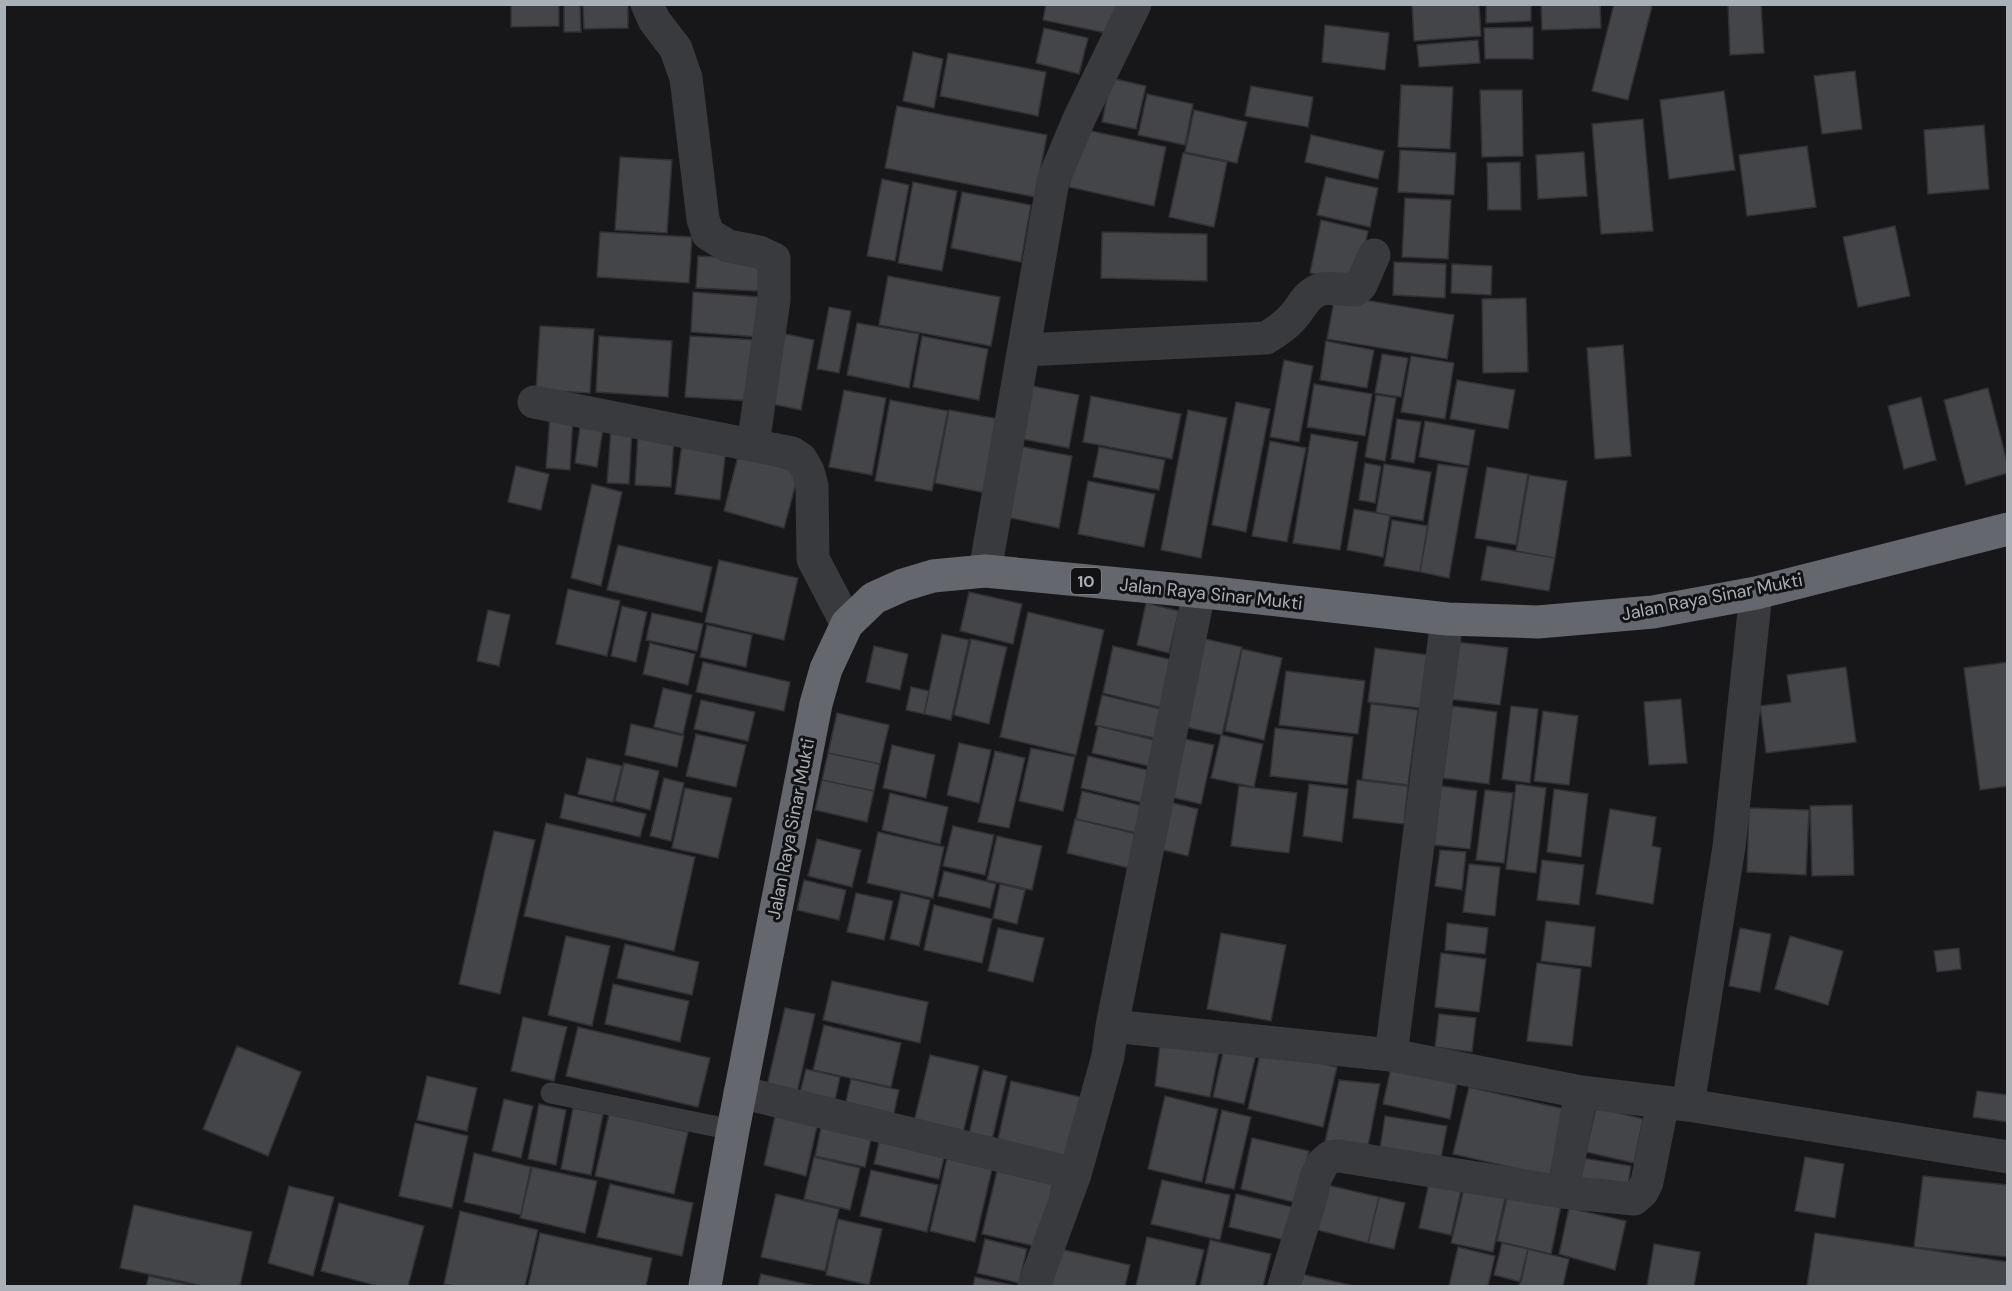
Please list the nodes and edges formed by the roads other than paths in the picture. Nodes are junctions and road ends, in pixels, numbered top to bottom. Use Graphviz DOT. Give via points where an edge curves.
graph roads {
  1 [pos="647,4"];
  2 [pos="1135,4"];
  3 [pos="1374,255"];
  4 [pos="1025,350"];
  5 [pos="534,402"];
  6 [pos="753,445"];
  7 [pos="2007,529"];
  8 [pos="984,571"];
  9 [pos="1199,592"];
  10 [pos="1756,593"];
  11 [pos="1447,619"];
  12 [pos="846,624"];
  13 [pos="1112,1026"];
  14 [pos="1391,1056"];
  15 [pos="740,1092"];
  16 [pos="1581,1092"];
  17 [pos="551,1093"];
  18 [pos="1675,1103"];
  19 [pos="733,1130"];
  20 [pos="2007,1157"];
  21 [pos="1075,1174"];
  22 [pos="1563,1192"];
  23 [pos="705,1287"];
  24 [pos="1034,1287"];
  25 [pos="1284,1287"];
  1 -- 6 [label="street" via="676,49 686,78 708,234 728,246 774,259 774,300"];
  2 -- 4 [label="street" via="1053,181"];
  3 -- 4 [label="street" via="1355,290 1315,291 1280,330 1266,338"];
  4 -- 8 [label="street"];
  5 -- 6 [label="street"];
  6 -- 12 [label="street" via="792,453 808,471 812,486 813,559"];
  7 -- 10 [label="highway, Jalan Raya Sinar Mukti / 10"];
  8 -- 9 [label="highway, Jalan Raya Sinar Mukti / 10"];
  8 -- 12 [label="highway, Jalan Raya Sinar Mukti / 10" via="933,576 903,585 874,598"];
  9 -- 11 [label="highway, Jalan Raya Sinar Mukti / 10"];
  9 -- 13 [label="street"];
  10 -- 11 [label="highway, Jalan Raya Sinar Mukti / 10" via="1653,612 1538,622"];
  10 -- 18 [label="street" via="1729,847"];
  11 -- 14 [label="street"];
  12 -- 15 [label="highway, Jalan Raya Sinar Mukti / 10" via="816,704"];
  13 -- 14 [label="street"];
  13 -- 21 [label="street" via="1108,1056"];
  14 -- 16 [label="street"];
  15 -- 19 [label="highway, Jalan Raya Sinar Mukti / 10"];
  15 -- 21 [label="street"];
  16 -- 18 [label="street"];
  16 -- 22 [label="street"];
  17 -- 19 [label="lane"];
  18 -- 20 [label="street"];
  18 -- 22 [label="street" via="1647,1182 1634,1199"];
  19 -- 23 [label="highway, Jalan Raya Sinar Mukti / 10"];
  21 -- 24 [label="street"];
  22 -- 25 [label="street" via="1330,1157 1316,1177"];
}
